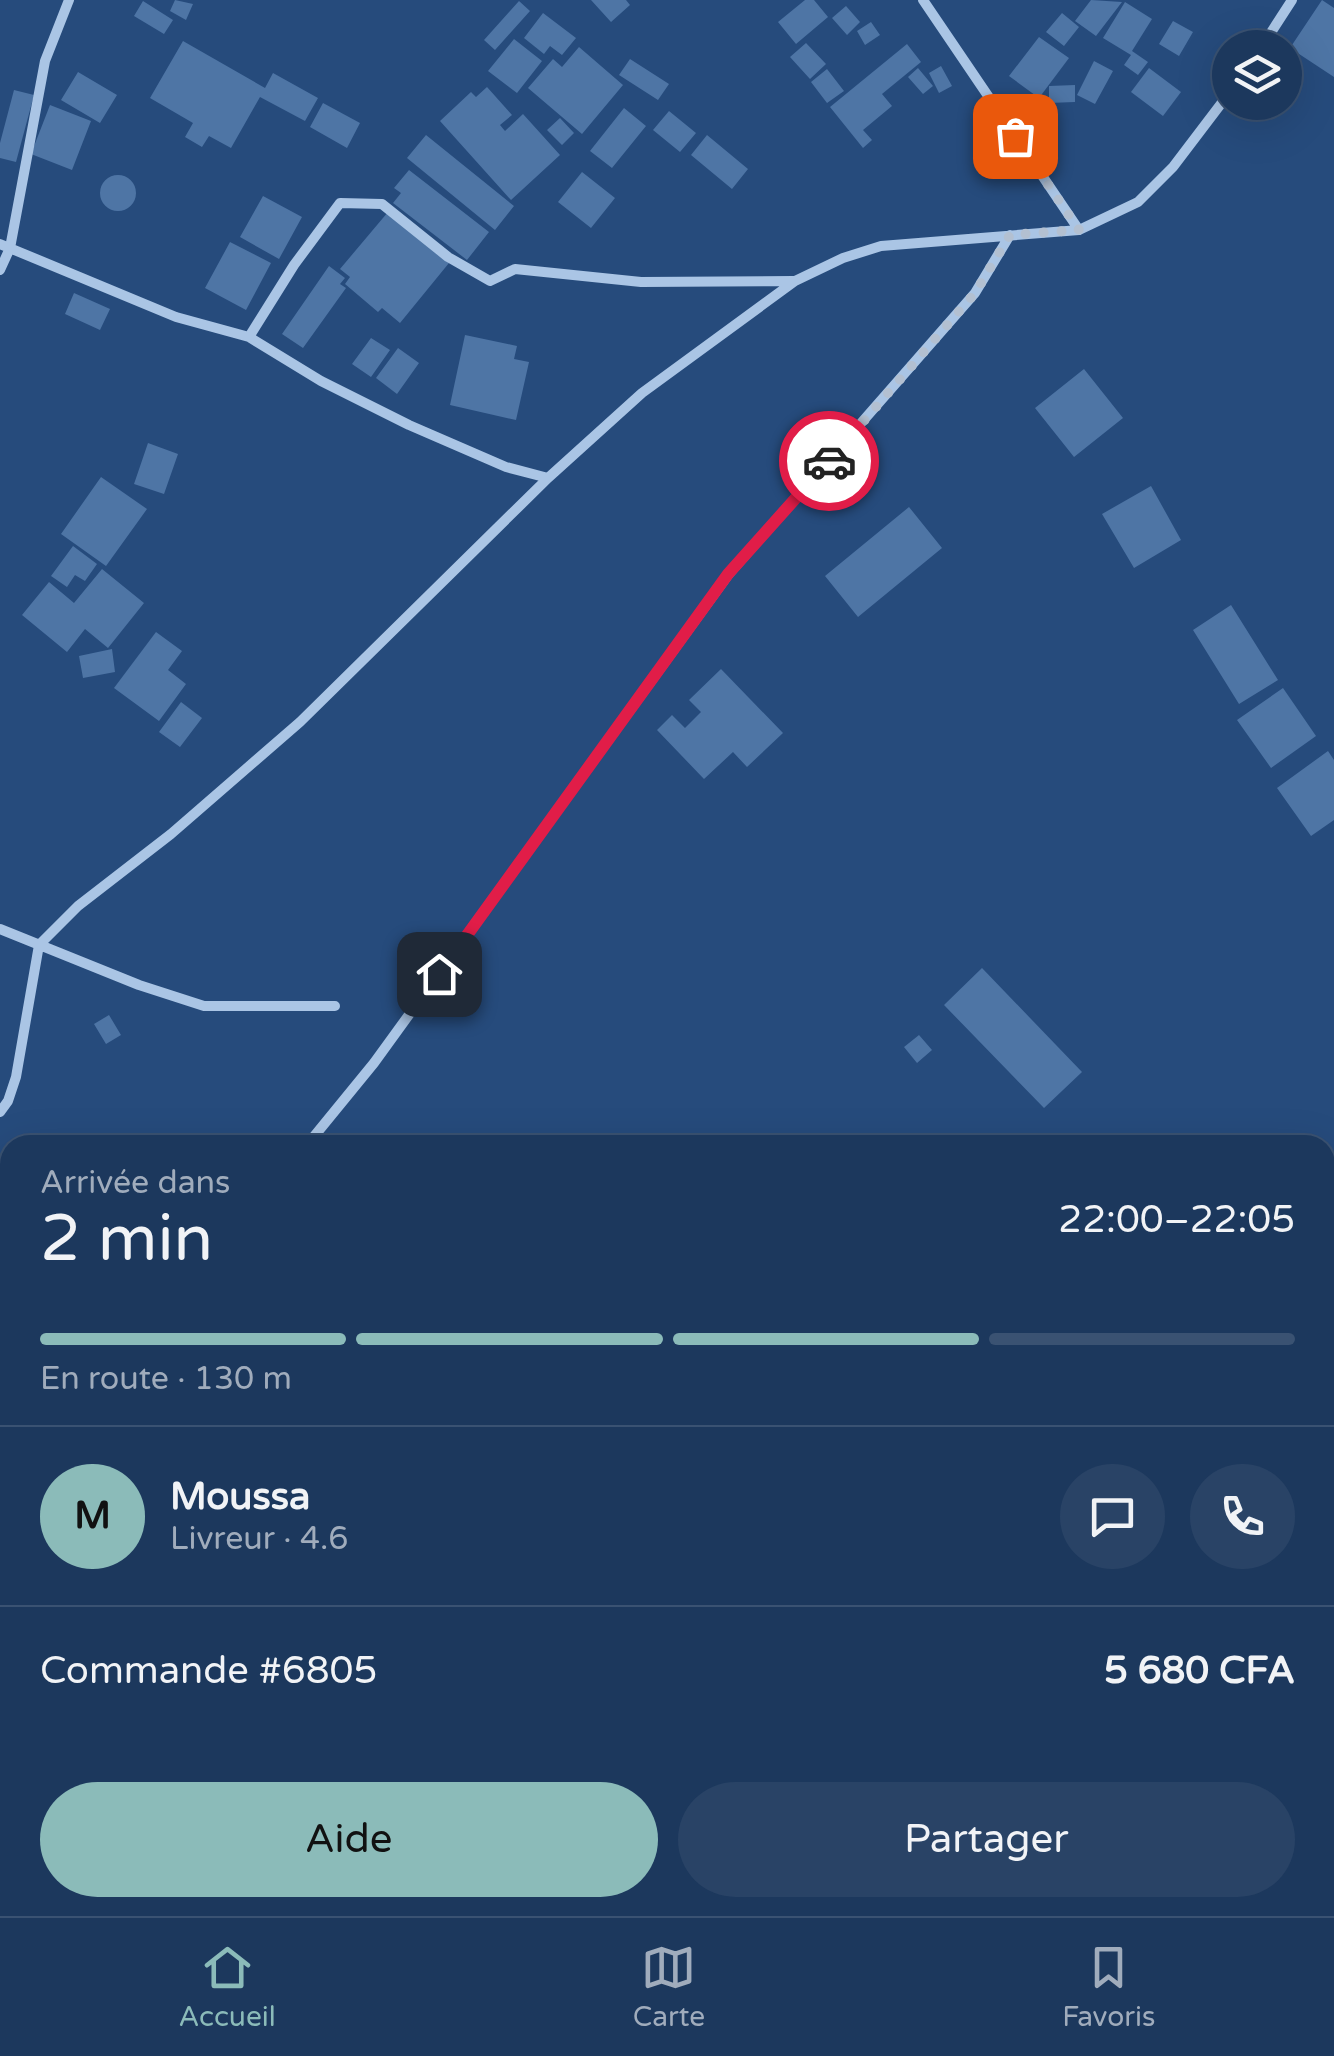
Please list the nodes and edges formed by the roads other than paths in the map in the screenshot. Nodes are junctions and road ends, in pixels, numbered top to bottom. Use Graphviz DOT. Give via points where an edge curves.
graph roads {
  1 [pos="69,0"];
  2 [pos="923,0"];
  3 [pos="1292,0"];
  4 [pos="1273,30"];
  5 [pos="1212,116"];
  6 [pos="1079,230"];
  7 [pos="1010,235"];
  8 [pos="5,246"];
  9 [pos="0,270"];
  10 [pos="795,281"];
  11 [pos="249,337"];
  12 [pos="548,478"];
  13 [pos="0,929"];
  14 [pos="39,944"];
  15 [pos="335,1006"];
  16 [pos="0,1112"];
  17 [pos="315,1135"];
  1 -- 8 [label="street" via="44,61"];
  2 -- 6 [label="street"];
  3 -- 4 [label="street"];
  5 -- 6 [label="street" via="1138,202"];
  6 -- 7 [label="street"];
  7 -- 10 [label="street" via="881,246"];
  7 -- 17 [label="street" via="975,293 728,574"];
  8 -- 9 [label="street"];
  8 -- 11 [label="street" via="176,317"];
  10 -- 11 [label="street" via="642,282 516,270 490,282 382,204 340,203"];
  10 -- 12 [label="street" via="642,393"];
  11 -- 12 [label="street" via="409,425"];
  12 -- 14 [label="street" via="300,722"];
  13 -- 14 [label="street"];
  14 -- 15 [label="street" via="204,1006"];
  14 -- 16 [label="street" via="16,1076"];
}
